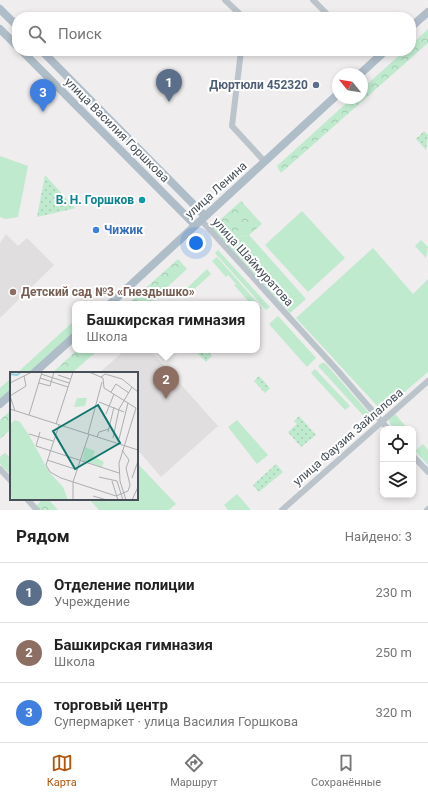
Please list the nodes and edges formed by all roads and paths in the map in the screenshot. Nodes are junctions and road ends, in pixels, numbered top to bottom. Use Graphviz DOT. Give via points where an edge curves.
graph roads {
  1 [pos="225,0"];
  2 [pos="313,0"];
  3 [pos="0,9"];
  4 [pos="238,12"];
  5 [pos="325,12"];
  6 [pos="428,12"];
  7 [pos="12,21"];
  8 [pos="416,23"];
  9 [pos="0,29"];
  10 [pos="12,41"];
  11 [pos="27,56"];
  12 [pos="47,56"];
  13 [pos="240,56"];
  14 [pos="380,56"];
  15 [pos="367,68"];
  16 [pos="75,84"];
  17 [pos="65,95"];
  18 [pos="332,100"];
  19 [pos="265,162"];
  20 [pos="171,182"];
  21 [pos="162,191"];
  22 [pos="200,221"];
  23 [pos="113,301"];
  24 [pos="72,339"];
  25 [pos="35,372"];
  26 [pos="428,381"];
  27 [pos="10,395"];
  28 [pos="0,404"];
  29 [pos="382,422"];
  30 [pos="385,426"];
  31 [pos="416,459"];
  32 [pos="0,469"];
  33 [pos="428,472"];
  34 [pos="10,480"];
  35 [pos="28,500"];
  36 [pos="37,510"];
  37 [pos="282,510"];
  1 -- 4 [label="street"];
  2 -- 5 [label="street"];
  3 -- 7 [label="main road"];
  6 -- 8 [label="main road"];
  9 -- 10 [label="main road"];
  11 -- 17 [label="main road, улица Василия Горшкова"];
  12 -- 16 [label="main road, улица Василия Горшкова"];
  13 -- 19 [label="street" via="232,126"];
  14 -- 15 [label="main road"];
  16 -- 17 [label="main road"];
  16 -- 20 [label="main road, улица Василия Горшкова"];
  17 -- 21 [label="main road, улица Василия Горшкова"];
  18 -- 19 [label="main road, улица Ленина"];
  19 -- 22 [label="main road, улица Ленина"];
  20 -- 21 [label="main road"];
  20 -- 22 [label="main road, улица Василия Горшкова"];
  21 -- 22 [label="main road, улица Василия Горшкова"];
  22 -- 23 [label="main road, улица Ленина"];
  22 -- 29 [label="street, улица Шаймуратова"];
  24 -- 25 [label="main road"];
  26 -- 29 [label="street, улица Фаузия Зайлалова"];
  27 -- 28 [label="main road"];
  29 -- 30 [label="street, улица Шаймуратова"];
  29 -- 37 [label="street, улица Фаузия Зайлалова"];
  31 -- 33 [label="street"];
  32 -- 34 [label="street"];
  35 -- 36 [label="street"];
}
